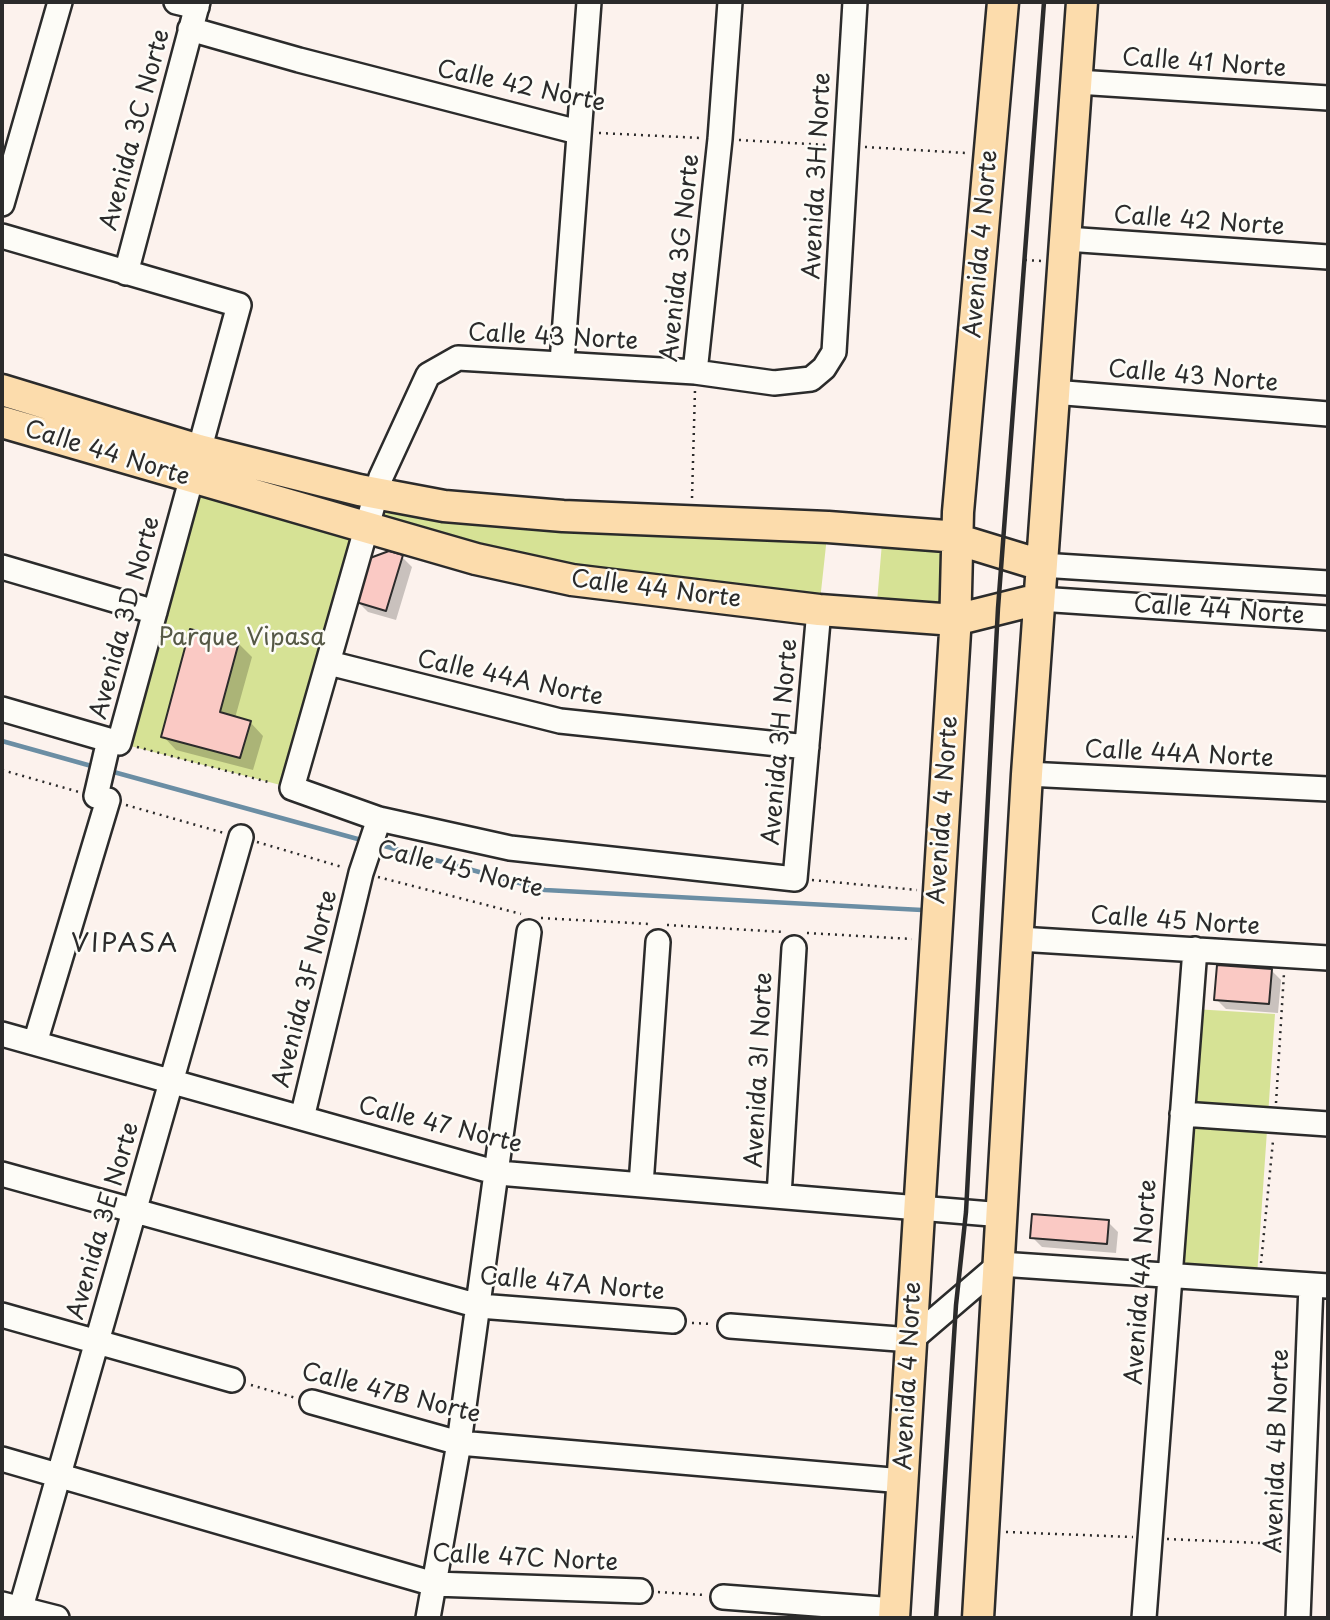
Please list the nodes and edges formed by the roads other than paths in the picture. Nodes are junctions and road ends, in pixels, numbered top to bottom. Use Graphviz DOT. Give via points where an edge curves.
graph roads {
  1 [pos="60,2"];
  2 [pos="589,2"];
  3 [pos="730,2"];
  4 [pos="855,2"];
  5 [pos="1003,2"];
  6 [pos="1082,2"];
  7 [pos="190,10"];
  8 [pos="1077,82"];
  9 [pos="1328,98"];
  10 [pos="578,132"];
  11 [pos="2,204"];
  12 [pos="2,236"];
  13 [pos="1066,239"];
  14 [pos="1328,257"];
  15 [pos="126,273"];
  16 [pos="834,352"];
  17 [pos="562,362"];
  18 [pos="695,372"];
  19 [pos="2,390"];
  20 [pos="1053,392"];
  21 [pos="1328,414"];
  22 [pos="2,422"];
  23 [pos="199,450"];
  24 [pos="191,480"];
  25 [pos="376,494"];
  26 [pos="367,526"];
  27 [pos="957,538"];
  28 [pos="1041,565"];
  29 [pos="2,568"];
  30 [pos="1328,583"];
  31 [pos="1039,599"];
  32 [pos="819,610"];
  33 [pos="155,612"];
  34 [pos="1328,618"];
  35 [pos="955,620"];
  36 [pos="330,663"];
  37 [pos="2,709"];
  38 [pos="807,747"];
  39 [pos="107,768"];
  40 [pos="1027,774"];
  41 [pos="1328,789"];
  42 [pos="376,829"];
  43 [pos="241,838"];
  44 [pos="795,878"];
  45 [pos="528,921"];
  46 [pos="1019,939"];
  47 [pos="658,942"];
  48 [pos="794,948"];
  49 [pos="1195,949"];
  50 [pos="1328,958"];
  51 [pos="2,1034"];
  52 [pos="35,1043"];
  53 [pos="170,1081"];
  54 [pos="1182,1115"];
  55 [pos="302,1118"];
  56 [pos="1328,1124"];
  57 [pos="498,1172"];
  58 [pos="2,1174"];
  59 [pos="641,1185"];
  60 [pos="779,1196"];
  61 [pos="919,1208"];
  62 [pos="134,1212"];
  63 [pos="1003,1215"];
  64 [pos="1000,1264"];
  65 [pos="1169,1276"];
  66 [pos="1320,1286"];
  67 [pos="479,1306"];
  68 [pos="2,1315"];
  69 [pos="673,1321"];
  70 [pos="730,1326"];
  71 [pos="911,1340"];
  72 [pos="97,1342"];
  73 [pos="232,1380"];
  74 [pos="312,1402"];
  75 [pos="459,1443"];
  76 [pos="2,1459"];
  77 [pos="58,1475"];
  78 [pos="903,1481"];
  79 [pos="434,1584"];
  80 [pos="640,1591"];
  81 [pos="723,1597"];
  82 [pos="13,1610"];
  83 [pos="895,1614"];
  84 [pos="57,1618"];
  85 [pos="428,1618"];
  86 [pos="978,1618"];
  87 [pos="1144,1618"];
  88 [pos="1298,1618"];
  1 -- 11 [label="street"];
  2 -- 10 [label="street"];
  3 -- 18 [label="street, Avenida 3G Norte"];
  4 -- 16 [label="street, Avenida 3H Norte"];
  5 -- 27 [label="main road, Avenida 4 Norte"];
  6 -- 8 [label="main road"];
  7 -- 10 [label="street, Calle 42 Norte" via="299,60"];
  7 -- 15 [label="street, Avenida 3C Norte"];
  8 -- 9 [label="street, Calle 41 Norte"];
  8 -- 13 [label="main road"];
  10 -- 17 [label="street"];
  12 -- 15 [label="street"];
  13 -- 14 [label="street, Calle 42 Norte"];
  13 -- 20 [label="main road"];
  15 -- 23 [label="street, Avenida 3D Norte" via="239,305"];
  16 -- 18 [label="street, Calle 43 Norte" via="811,379 774,383"];
  17 -- 18 [label="street, Calle 43 Norte"];
  17 -- 25 [label="street, Calle 43 Norte" via="458,358 428,375"];
  19 -- 23 [label="main road, Calle 44 Norte"];
  20 -- 21 [label="street, Calle 43 Norte"];
  20 -- 28 [label="main road"];
  22 -- 24 [label="main road, Calle 44 Norte"];
  23 -- 24 [label="street, Avenida 3D Norte"];
  23 -- 25 [label="main road, Calle 44 Norte"];
  24 -- 26 [label="main road, Calle 44 Norte"];
  24 -- 33 [label="street, Avenida 3D Norte"];
  25 -- 26 [label="street"];
  25 -- 27 [label="main road, Calle 44 Norte" via="444,506 563,516 828,527"];
  26 -- 32 [label="main road, Calle 44 Norte" via="476,559 572,580"];
  26 -- 36 [label="street"];
  27 -- 28 [label="main road, Calle 44 Norte"];
  27 -- 35 [label="main road, Avenida 4 Norte"];
  28 -- 30 [label="street, Calle 44 Norte"];
  28 -- 31 [label="main road"];
  29 -- 33 [label="street"];
  31 -- 34 [label="street, Calle 44 Norte"];
  31 -- 35 [label="main road, Calle 44 Norte"];
  31 -- 40 [label="main road"];
  32 -- 35 [label="main road, Calle 44 Norte"];
  32 -- 38 [label="street, Avenida 3H Norte"];
  33 -- 39 [label="street, Avenida 3D Norte"];
  35 -- 61 [label="main road, Avenida 4 Norte"];
  36 -- 38 [label="street, Calle 44A Norte" via="560,721"];
  36 -- 42 [label="street, Calle 45 Norte" via="292,788"];
  37 -- 39 [label="street"];
  38 -- 44 [label="street, Avenida 3H Norte"];
  39 -- 52 [label="street, Avenida 3D Norte"];
  40 -- 41 [label="street, Calle 44A Norte"];
  40 -- 46 [label="main road"];
  42 -- 44 [label="street, Calle 45 Norte"];
  42 -- 55 [label="street, Avenida 3F Norte"];
  43 -- 53 [label="street, Avenida 3E Norte"];
  45 -- 57 [label="street"];
  46 -- 49 [label="street, Calle 45 Norte"];
  46 -- 63 [label="main road"];
  47 -- 59 [label="street"];
  48 -- 60 [label="street, Avenida 3I Norte"];
  49 -- 50 [label="street, Calle 45 Norte"];
  49 -- 54 [label="street, Avenida 4A Norte"];
  51 -- 52 [label="street, Calle 47 Norte"];
  52 -- 53 [label="street, Calle 47 Norte"];
  53 -- 55 [label="street, Calle 47 Norte"];
  53 -- 62 [label="street, Avenida 3E Norte"];
  54 -- 56 [label="street"];
  54 -- 65 [label="street, Avenida 4A Norte"];
  55 -- 57 [label="street, Calle 47 Norte"];
  57 -- 59 [label="street, Calle 47 Norte"];
  57 -- 67 [label="street"];
  58 -- 62 [label="street, Calle 47A Norte"];
  59 -- 60 [label="street, Calle 47 Norte"];
  60 -- 61 [label="street, Calle 47 Norte"];
  61 -- 63 [label="street, Calle 47 Norte"];
  61 -- 71 [label="main road, Avenida 4 Norte"];
  62 -- 67 [label="street, Calle 47A Norte"];
  62 -- 72 [label="street, Avenida 3E Norte"];
  63 -- 64 [label="main road"];
  64 -- 65 [label="street"];
  64 -- 71 [label="street"];
  64 -- 86 [label="main road"];
  65 -- 66 [label="street"];
  65 -- 87 [label="street, Avenida 4A Norte"];
  66 -- 88 [label="street, Avenida 4B Norte"];
  67 -- 69 [label="street, Calle 47A Norte"];
  67 -- 75 [label="street"];
  68 -- 72 [label="street"];
  70 -- 71 [label="street"];
  71 -- 78 [label="main road, Avenida 4 Norte"];
  72 -- 73 [label="street"];
  72 -- 77 [label="street, Avenida 3E Norte"];
  74 -- 75 [label="street, Calle 47B Norte"];
  75 -- 78 [label="street, Calle 47B Norte"];
  75 -- 79 [label="street"];
  76 -- 77 [label="street, Calle 47C Norte"];
  77 -- 79 [label="street, Calle 47C Norte"];
  77 -- 82 [label="street, Avenida 3E Norte"];
  78 -- 83 [label="main road, Avenida 4 Norte"];
  79 -- 80 [label="street, Calle 47C Norte"];
  79 -- 85 [label="street"];
  81 -- 83 [label="street"];
  82 -- 84 [label="street"];
}
